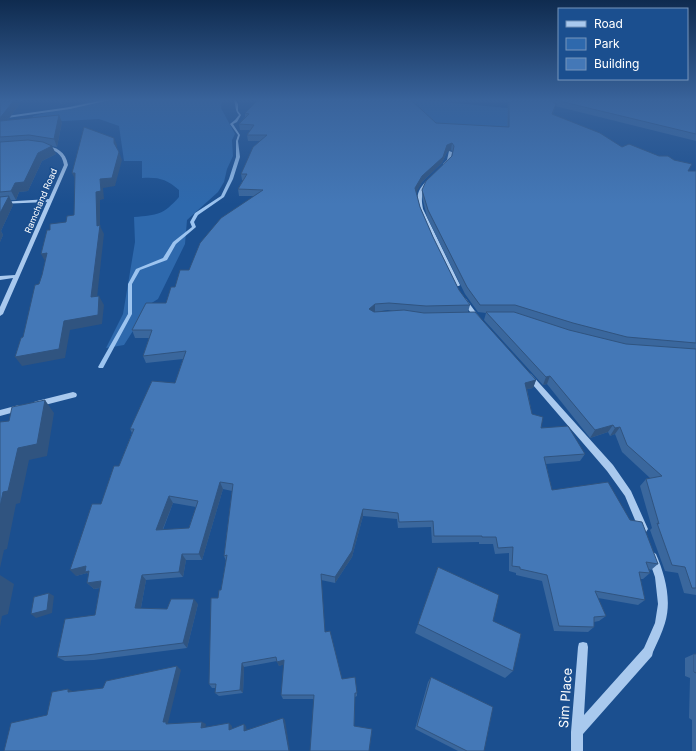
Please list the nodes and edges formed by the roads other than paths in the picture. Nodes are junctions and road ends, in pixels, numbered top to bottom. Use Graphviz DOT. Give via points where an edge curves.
graph roads {
  1 [pos="41,147"];
  2 [pos="450,152"];
  3 [pos="51,200"];
  4 [pos="0,203"];
  5 [pos="17,276"];
  6 [pos="0,278"];
  7 [pos="0,314"];
  8 [pos="477,318"];
  9 [pos="522,368"];
  10 [pos="73,395"];
  11 [pos="0,413"];
  12 [pos="645,534"];
  13 [pos="650,548"];
  14 [pos="583,647"];
  15 [pos="577,732"];
  16 [pos="577,751"];
  1 -- 3 [label="street, Ramchand Road" via="59,151 66,160"];
  2 -- 8 [label="street" via="449,160 422,187 418,197 424,218 461,295"];
  3 -- 4 [label="street"];
  3 -- 5 [label="street, Ramchand Road"];
  5 -- 6 [label="street"];
  5 -- 7 [label="street, Ramchand Road"];
  9 -- 12 [label="street" via="610,468 628,494"];
  10 -- 11 [label="street"];
  13 -- 15 [label="street" via="662,590 660,623 648,652"];
  14 -- 15 [label="street, Sim Place"];
  15 -- 16 [label="street, Sim Place"];
}
